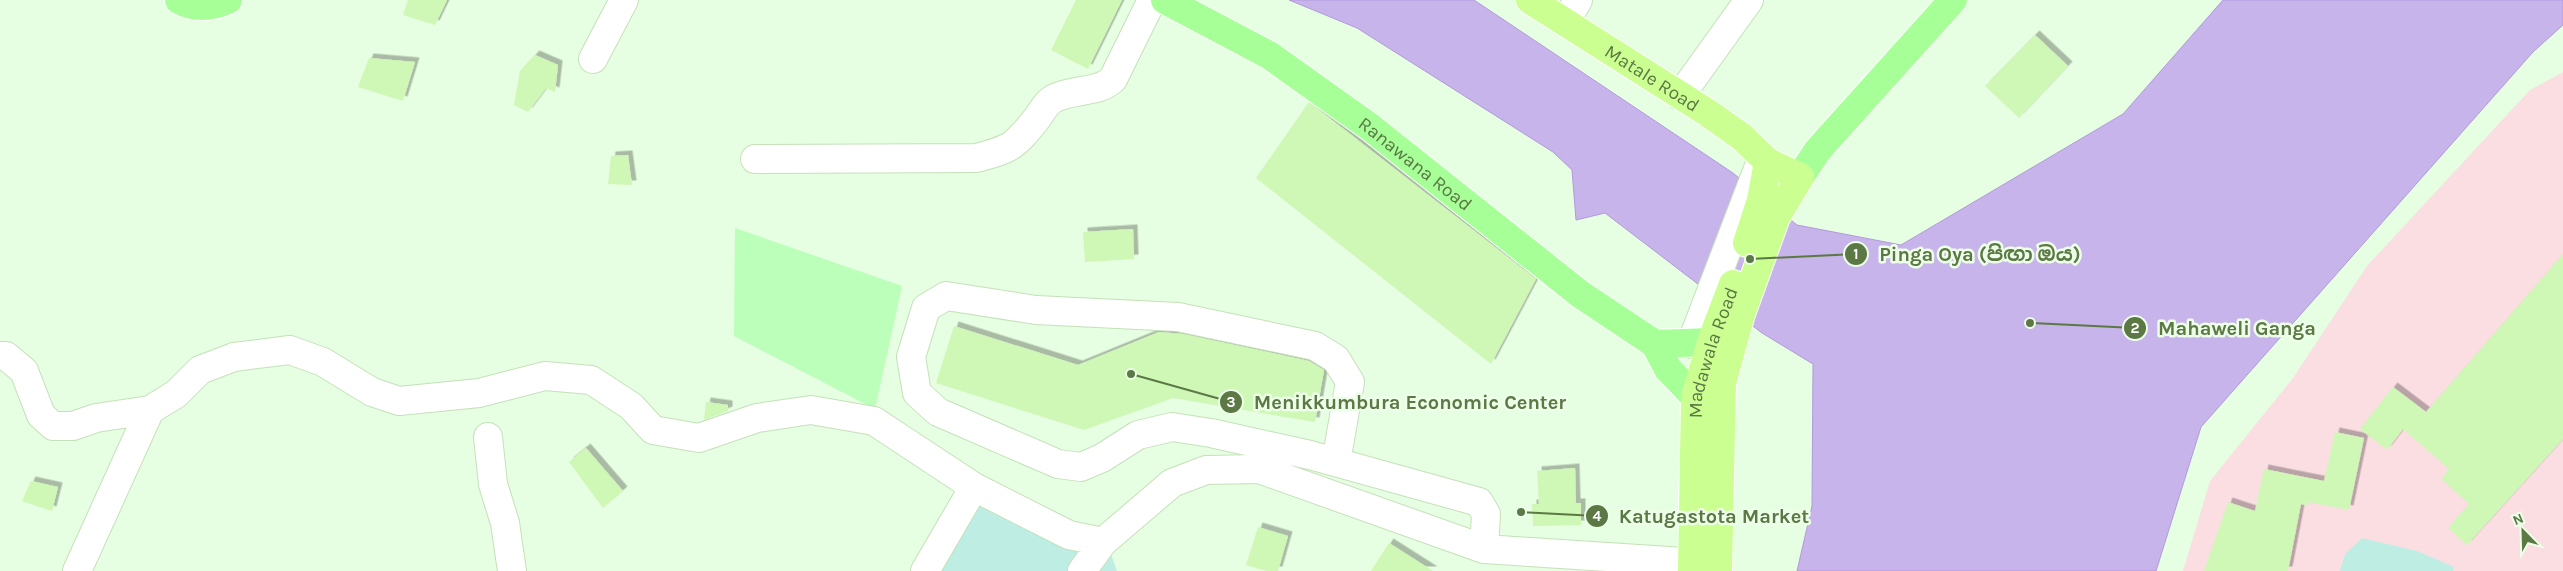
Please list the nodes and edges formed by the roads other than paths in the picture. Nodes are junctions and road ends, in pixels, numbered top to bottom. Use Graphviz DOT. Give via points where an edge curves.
graph roads {
  1 [pos="178,0"];
  2 [pos="228,0"];
  3 [pos="624,0"];
  4 [pos="1152,0"];
  5 [pos="1165,0"];
  6 [pos="1530,0"];
  7 [pos="1749,0"];
  8 [pos="1953,0"];
  9 [pos="1572,11"];
  10 [pos="593,59"];
  11 [pos="1680,96"];
  12 [pos="1818,150"];
  13 [pos="755,159"];
  14 [pos="1762,171"];
  15 [pos="1800,177"];
  16 [pos="1718,323"];
  17 [pos="1654,344"];
  18 [pos="0,356"];
  19 [pos="1722,383"];
  20 [pos="1696,397"];
  21 [pos="150,410"];
  22 [pos="488,436"];
  23 [pos="1336,462"];
  24 [pos="974,487"];
  25 [pos="1102,542"];
  26 [pos="1484,549"];
  27 [pos="1705,567"];
  28 [pos="78,571"];
  29 [pos="512,571"];
  30 [pos="925,571"];
  31 [pos="1082,571"];
  1 -- 2 [label="main road" via="211,7"];
  3 -- 10 [label="street"];
  4 -- 13 [label="street" via="1113,79 1106,86 1065,93 1050,100 1017,143 1005,150 976,158"];
  5 -- 17 [label="main road, Ranawana Road" via="1242,39 1307,80 1370,126 1580,294"];
  6 -- 9 [label="highway, Matale Road"];
  7 -- 11 [label="street"];
  8 -- 12 [label="main road, Madawala Road"];
  9 -- 11 [label="highway, Matale Road"];
  11 -- 14 [label="highway, Matale Road" via="1742,137"];
  12 -- 14 [label="main road, Madawala Road"];
  12 -- 15 [label="main road, Madawala Road"];
  14 -- 15 [label="highway, Matale Road"];
  14 -- 16 [label="highway, Madawala Road" via="1752,231"];
  15 -- 16 [label="highway, Madawala Road"];
  16 -- 17 [label="main road"];
  16 -- 19 [label="highway, Madawala Road"];
  16 -- 20 [label="highway, Madawala Road"];
  17 -- 20 [label="main road" via="1668,369"];
  18 -- 21 [label="street" via="6,356 24,371 41,415 53,426 73,426 96,418"];
  19 -- 20 [label="highway"];
  19 -- 27 [label="highway, Madawala Road"];
  20 -- 27 [label="highway, Madawala Road"];
  21 -- 24 [label="street" via="176,394 200,370 234,357 290,350 323,362 372,392 399,401 479,393 545,376 591,380 631,406 653,430 699,438 757,418 811,410 874,421"];
  21 -- 28 [label="street"];
  22 -- 29 [label="street" via="493,484 505,523"];
  23 -- 23 [label="street" via="1172,427 1138,435 1081,467 1058,464 938,412 917,393 911,357 926,308 946,296 1036,310 1178,317 1315,346 1336,359 1350,382"];
  23 -- 26 [label="street" via="1479,502 1486,514"];
  24 -- 25 [label="street" via="1069,535"];
  24 -- 30 [label="street"];
  25 -- 26 [label="street" via="1172,484 1206,470 1260,469"];
  25 -- 31 [label="street"];
  26 -- 27 [label="street"];
}
